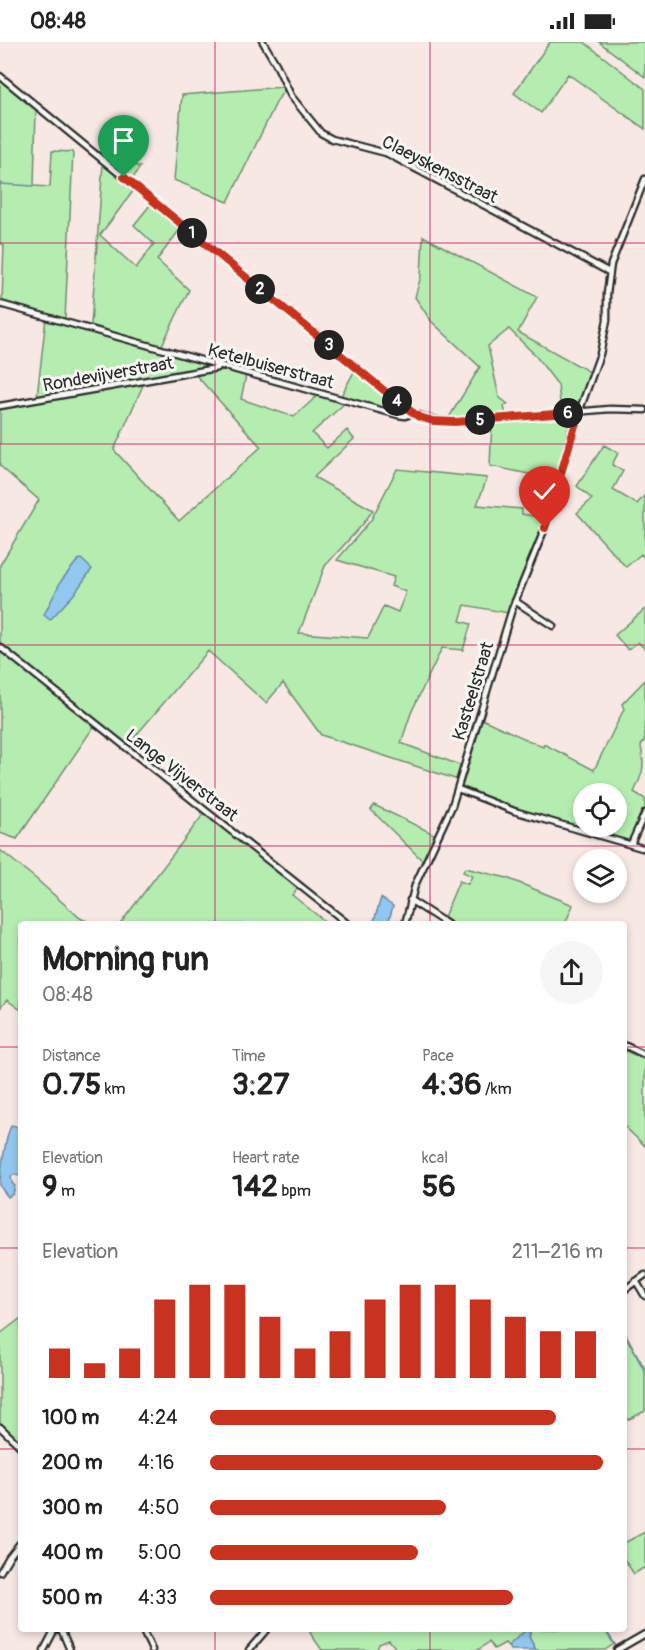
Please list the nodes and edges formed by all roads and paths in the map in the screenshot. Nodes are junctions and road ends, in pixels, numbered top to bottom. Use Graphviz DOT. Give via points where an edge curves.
graph roads {
  1 [pos="263,42"];
  2 [pos="0,76"];
  3 [pos="645,179"];
  4 [pos="609,272"];
  5 [pos="0,304"];
  6 [pos="219,366"];
  7 [pos="0,406"];
  8 [pos="645,410"];
  9 [pos="579,412"];
  10 [pos="413,413"];
  11 [pos="515,601"];
  12 [pos="553,626"];
  13 [pos="0,647"];
  14 [pos="458,789"];
  15 [pos="645,813"];
  16 [pos="630,844"];
  17 [pos="642,848"];
  18 [pos="410,900"];
  19 [pos="344,921"];
  20 [pos="406,921"];
  21 [pos="442,921"];
  22 [pos="627,1047"];
  23 [pos="645,1055"];
  24 [pos="645,1275"];
  25 [pos="636,1281"];
  26 [pos="627,1288"];
  27 [pos="645,1296"];
  28 [pos="0,1427"];
  29 [pos="18,1444"];
  30 [pos="18,1546"];
  31 [pos="0,1572"];
  32 [pos="53,1632"];
  33 [pos="62,1632"];
  34 [pos="143,1632"];
  35 [pos="264,1632"];
  36 [pos="645,1634"];
  37 [pos="44,1650"];
  38 [pos="70,1650"];
  39 [pos="152,1650"];
  40 [pos="249,1650"];
  41 [pos="617,1650"];
  1 -- 4 [label="street, Claeyskensstraat" via="291,96 321,133 386,153"];
  2 -- 10 [label="street"];
  3 -- 4 [label="street, Kasteelstraat"];
  4 -- 9 [label="street, Kasteelstraat" via="603,341"];
  5 -- 6 [label="street, Ketelbuiserstraat"];
  6 -- 7 [label="street, Rondevijverstraat"];
  6 -- 10 [label="street, Ketelbuiserstraat" via="398,416"];
  8 -- 9 [label="street, Ketelbuiserstraat"];
  9 -- 10 [label="street, Ketelbuiserstraat" via="455,422 433,421"];
  9 -- 11 [label="street, Kasteelstraat" via="545,528"];
  11 -- 12 [label="street"];
  11 -- 14 [label="street, Kasteelstraat"];
  13 -- 19 [label="street, Lange Vijverstraat"];
  14 -- 16 [label="street" via="514,811"];
  14 -- 18 [label="street, Kasteelstraat"];
  15 -- 16 [label="street"];
  16 -- 17 [label="street"];
  18 -- 20 [label="street, Kasteelstraat"];
  18 -- 21 [label="street"];
  22 -- 23 [label="street"];
  24 -- 25 [label="street"];
  25 -- 26 [label="street"];
  25 -- 27 [label="street"];
  28 -- 29 [label="street"];
  30 -- 31 [label="street"];
  32 -- 37 [label="street"];
  33 -- 38 [label="street"];
  34 -- 39 [label="street"];
  35 -- 40 [label="street"];
  36 -- 41 [label="street"];
}
